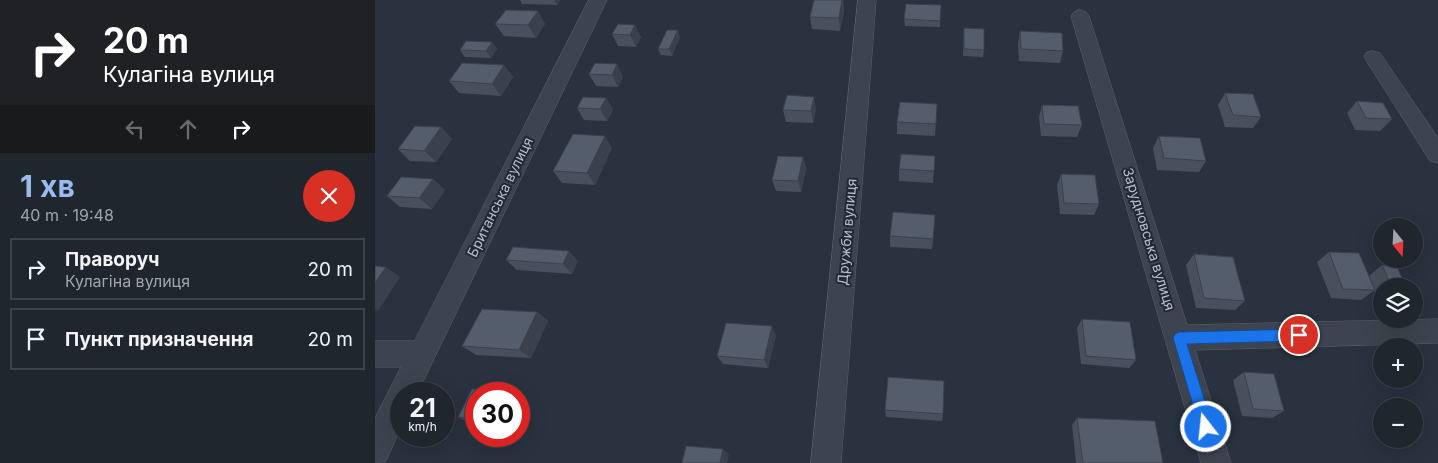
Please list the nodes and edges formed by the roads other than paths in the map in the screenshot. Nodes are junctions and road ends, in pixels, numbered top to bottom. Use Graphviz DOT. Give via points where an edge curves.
graph roads {
  1 [pos="597,0"];
  2 [pos="867,0"];
  3 [pos="1081,16"];
  4 [pos="1373,57"];
  5 [pos="1438,155"];
  6 [pos="1438,331"];
  7 [pos="1179,338"];
  8 [pos="375,354"];
  9 [pos="422,354"];
  10 [pos="408,382"];
  11 [pos="390,419"];
  12 [pos="375,450"];
  13 [pos="826,463"];
  14 [pos="1216,463"];
  1 -- 9 [label="street, Британська вулиця"];
  2 -- 13 [label="street, Дружби вулиця"];
  3 -- 7 [label="street, Зарудновська вулиця"];
  4 -- 5 [label="street"];
  6 -- 7 [label="street"];
  7 -- 14 [label="street, Зарудновська вулиця"];
  8 -- 9 [label="street"];
  9 -- 10 [label="street, Британська вулиця"];
  11 -- 12 [label="street, Британська вулиця"];
}
